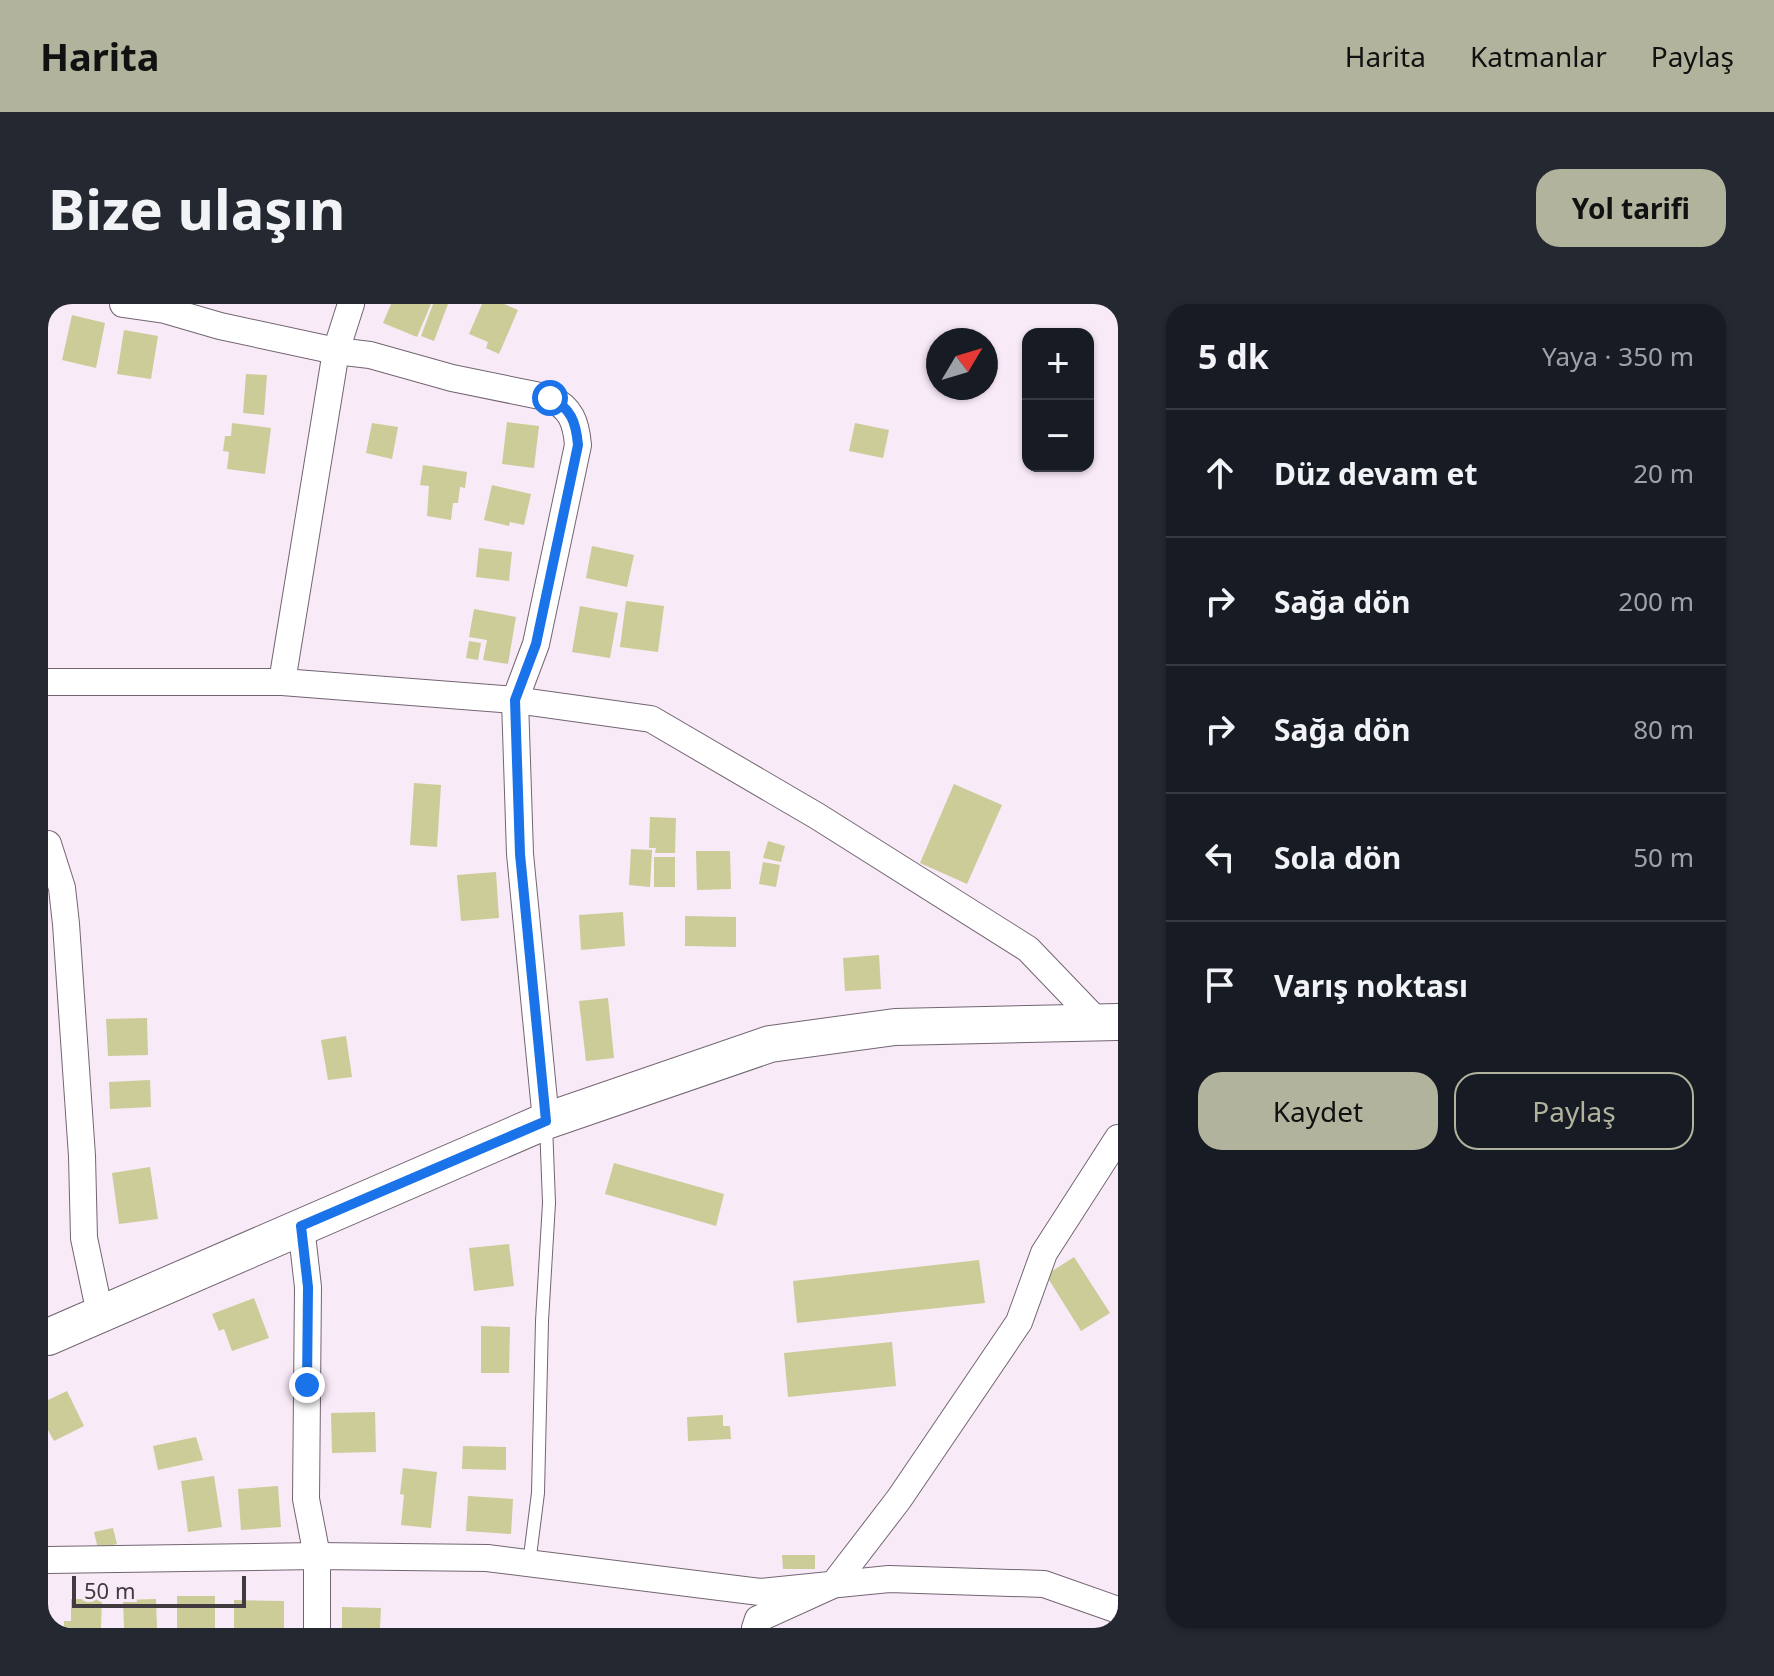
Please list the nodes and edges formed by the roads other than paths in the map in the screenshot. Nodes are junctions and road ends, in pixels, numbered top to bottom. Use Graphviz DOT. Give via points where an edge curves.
graph roads {
  1 [pos="123,304"];
  2 [pos="351,304"];
  3 [pos="166,307"];
  4 [pos="336,351"];
  5 [pos="48,682"];
  6 [pos="282,682"];
  7 [pos="515,700"];
  8 [pos="48,844"];
  9 [pos="59,1004"];
  10 [pos="1111,1026"];
  11 [pos="546,1121"];
  12 [pos="1118,1138"];
  13 [pos="301,1226"];
  14 [pos="100,1314"];
  15 [pos="48,1337"];
  16 [pos="317,1556"];
  17 [pos="48,1560"];
  18 [pos="529,1564"];
  19 [pos="833,1585"];
  20 [pos="1118,1610"];
  21 [pos="317,1628"];
  22 [pos="755,1628"];
  1 -- 3 [label="street"];
  2 -- 4 [label="street"];
  3 -- 4 [label="street" via="220,326"];
  4 -- 6 [label="street"];
  4 -- 7 [label="street" via="550,398 563,404 571,417 578,445 536,644"];
  5 -- 6 [label="street"];
  6 -- 7 [label="street"];
  7 -- 10 [label="street" via="651,719 1028,949"];
  7 -- 11 [label="street" via="520,854"];
  8 -- 9 [label="street" via="62,888"];
  9 -- 14 [label="street" via="82,1156 84,1238"];
  10 -- 11 [label="street" via="895,1027 770,1044"];
  11 -- 13 [label="street"];
  11 -- 18 [label="lane" via="549,1203 538,1493"];
  12 -- 19 [label="street" via="1044,1253 1019,1322 899,1499"];
  13 -- 14 [label="street"];
  13 -- 16 [label="street" via="308,1287 306,1499"];
  14 -- 15 [label="street"];
  16 -- 17 [label="street"];
  16 -- 18 [label="street" via="487,1558"];
  16 -- 21 [label="street"];
  18 -- 19 [label="street" via="760,1592"];
  19 -- 20 [label="street" via="889,1579 1044,1584"];
  19 -- 22 [label="street" via="758,1619"];
}
